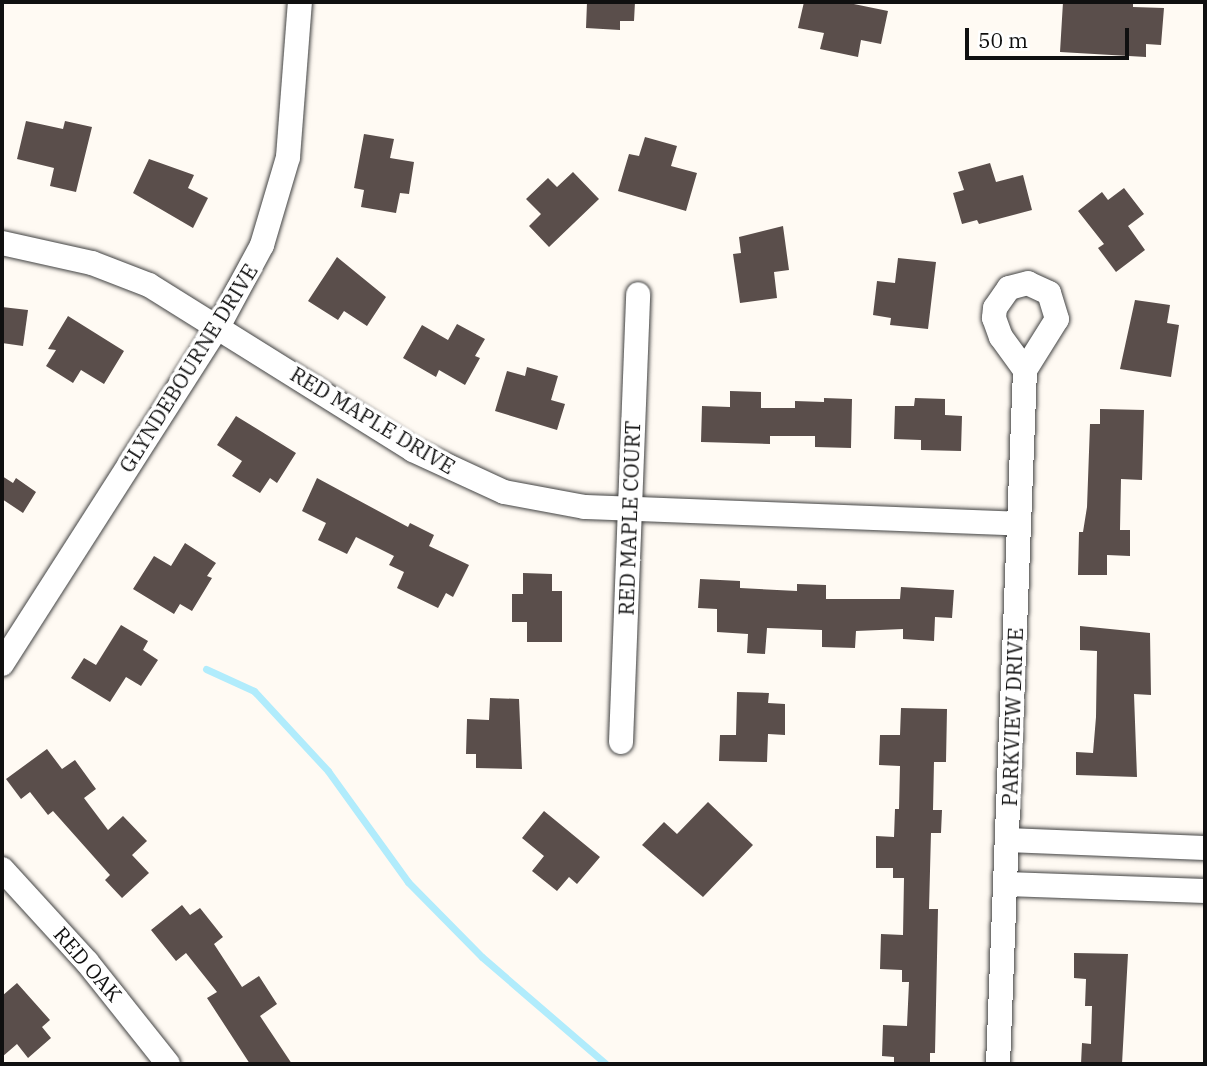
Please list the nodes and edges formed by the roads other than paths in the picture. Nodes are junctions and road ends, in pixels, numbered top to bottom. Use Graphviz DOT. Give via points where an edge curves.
graph roads {
  1 [pos="300,2"];
  2 [pos="2,243"];
  3 [pos="638,294"];
  4 [pos="219,325"];
  5 [pos="1025,370"];
  6 [pos="629,509"];
  7 [pos="1019,524"];
  8 [pos="2,664"];
  9 [pos="621,742"];
  10 [pos="1007,840"];
  11 [pos="1205,848"];
  12 [pos="2,869"];
  13 [pos="1006,884"];
  14 [pos="1205,891"];
  15 [pos="168,1064"];
  16 [pos="998,1064"];
  1 -- 4 [label="street, GLYNDEBOURNE DRIVE" via="293,126 279,196 255,260"];
  2 -- 4 [label="street, RED MAPLE DRIVE" via="121,273"];
  3 -- 6 [label="street, RED MAPLE COURT"];
  4 -- 6 [label="street, RED MAPLE DRIVE" via="413,450 477,482 539,501"];
  4 -- 8 [label="street, GLYNDEBOURNE DRIVE"];
  5 -- 7 [label="street, PARKVIEW DRIVE"];
  6 -- 7 [label="street, RED MAPLE DRIVE"];
  6 -- 9 [label="street, RED MAPLE COURT"];
  7 -- 10 [label="street, PARKVIEW DRIVE"];
  10 -- 11 [label="street"];
  10 -- 13 [label="street, PARKVIEW DRIVE"];
  12 -- 15 [label="street, RED OAK" via="87,961"];
  13 -- 14 [label="street"];
  13 -- 16 [label="street, PARKVIEW DRIVE"];
}
